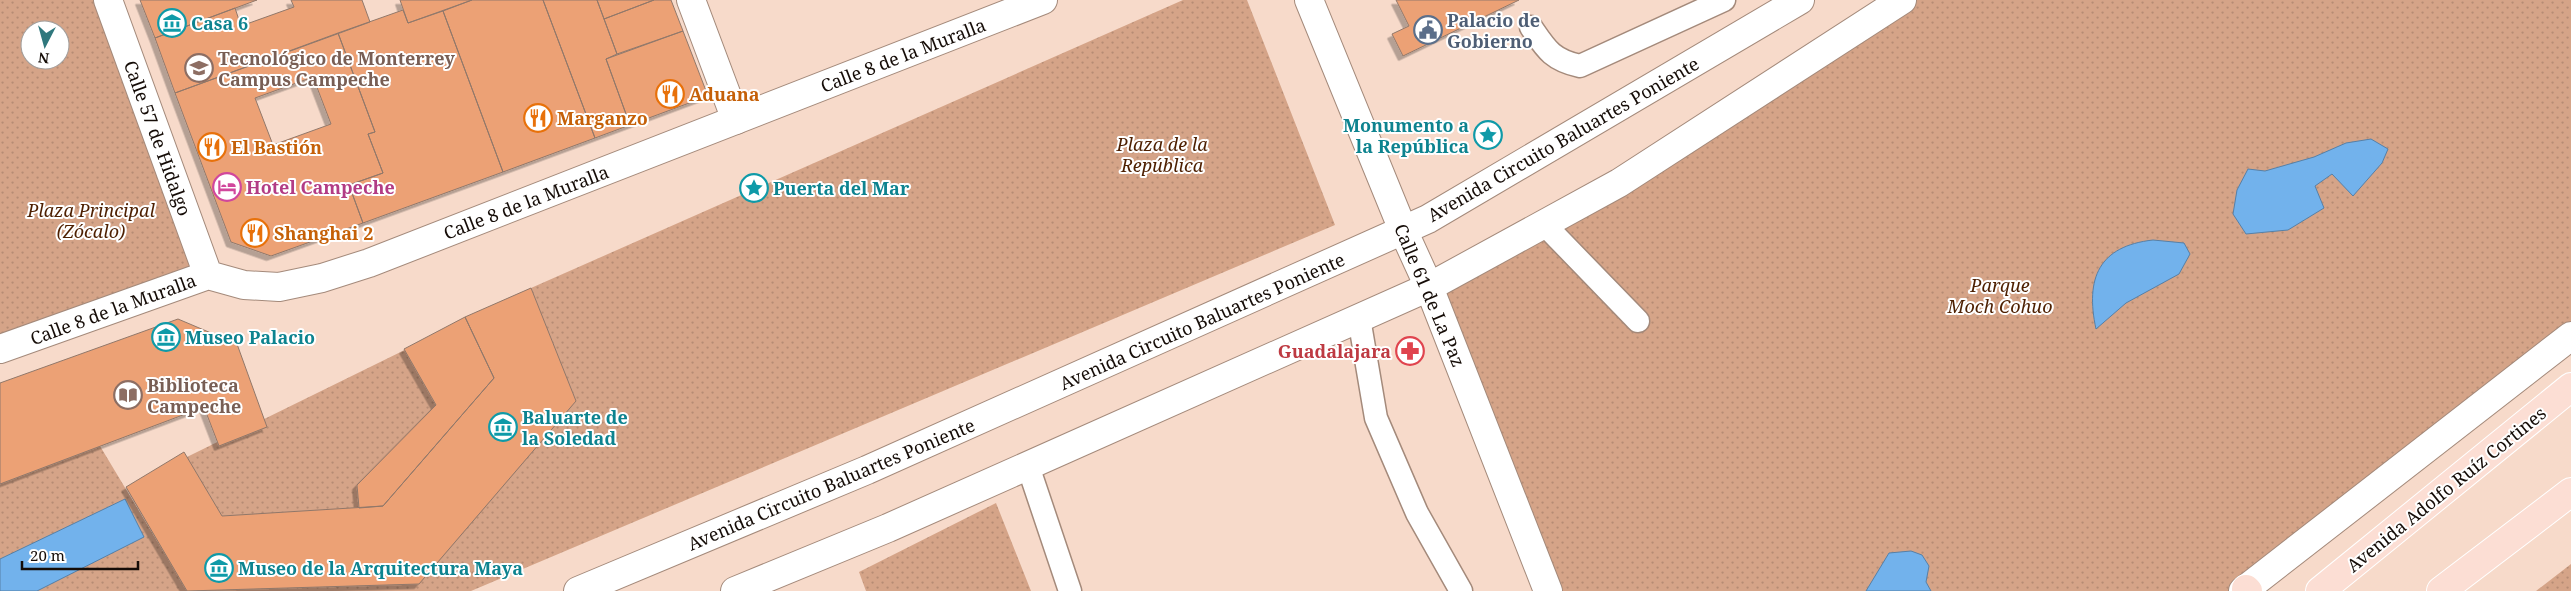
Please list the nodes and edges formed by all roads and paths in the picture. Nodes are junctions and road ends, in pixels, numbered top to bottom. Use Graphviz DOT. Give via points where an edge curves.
graph roads {
  1 [pos="108,0"];
  2 [pos="691,0"];
  3 [pos="1043,0"];
  4 [pos="1309,0"];
  5 [pos="1724,0"];
  6 [pos="1800,0"];
  7 [pos="1902,0"];
  8 [pos="1530,27"];
  9 [pos="736,120"];
  10 [pos="1544,224"];
  11 [pos="1403,230"];
  12 [pos="208,275"];
  13 [pos="1429,287"];
  14 [pos="1359,318"];
  15 [pos="1638,321"];
  16 [pos="2571,336"];
  17 [pos="0,349"];
  18 [pos="2571,387"];
  19 [pos="1028,466"];
  20 [pos="2571,492"];
  21 [pos="2246,590"];
  22 [pos="578,591"];
  23 [pos="735,591"];
  24 [pos="1070,591"];
  25 [pos="1461,591"];
  26 [pos="1548,591"];
  27 [pos="2320,591"];
  28 [pos="2442,591"];
  1 -- 12 [label="main road, Calle 57 de Hidalgo"];
  2 -- 9 [label="main road"];
  3 -- 9 [label="main road, Calle 8 de la Muralla"];
  4 -- 11 [label="main road, Calle 61 de La Paz"];
  5 -- 8 [label="lane" via="1580,66 1565,63 1551,55"];
  6 -- 11 [label="main road, Avenida Circuito Baluartes Poniente" via="1428,219"];
  7 -- 10 [label="main road" via="1619,183"];
  9 -- 12 [label="main road, Calle 8 de la Muralla" via="369,263 322,278 279,287 244,285"];
  10 -- 13 [label="main road"];
  10 -- 15 [label="lane"];
  11 -- 13 [label="main road, Calle 61 de La Paz"];
  11 -- 22 [label="main road, Avenida Circuito Baluartes Poniente" via="867,470"];
  12 -- 17 [label="main road, Calle 8 de la Muralla"];
  13 -- 14 [label="main road"];
  13 -- 26 [label="main road, Calle 61 de La Paz"];
  14 -- 19 [label="main road"];
  14 -- 25 [label="lane" via="1376,418 1417,512"];
  16 -- 21 [label="main road"];
  18 -- 27 [label="main road, Avenida Adolfo Ruíz Cortines"];
  19 -- 23 [label="main road"];
  19 -- 24 [label="lane"];
  20 -- 28 [label="main road"];
}
